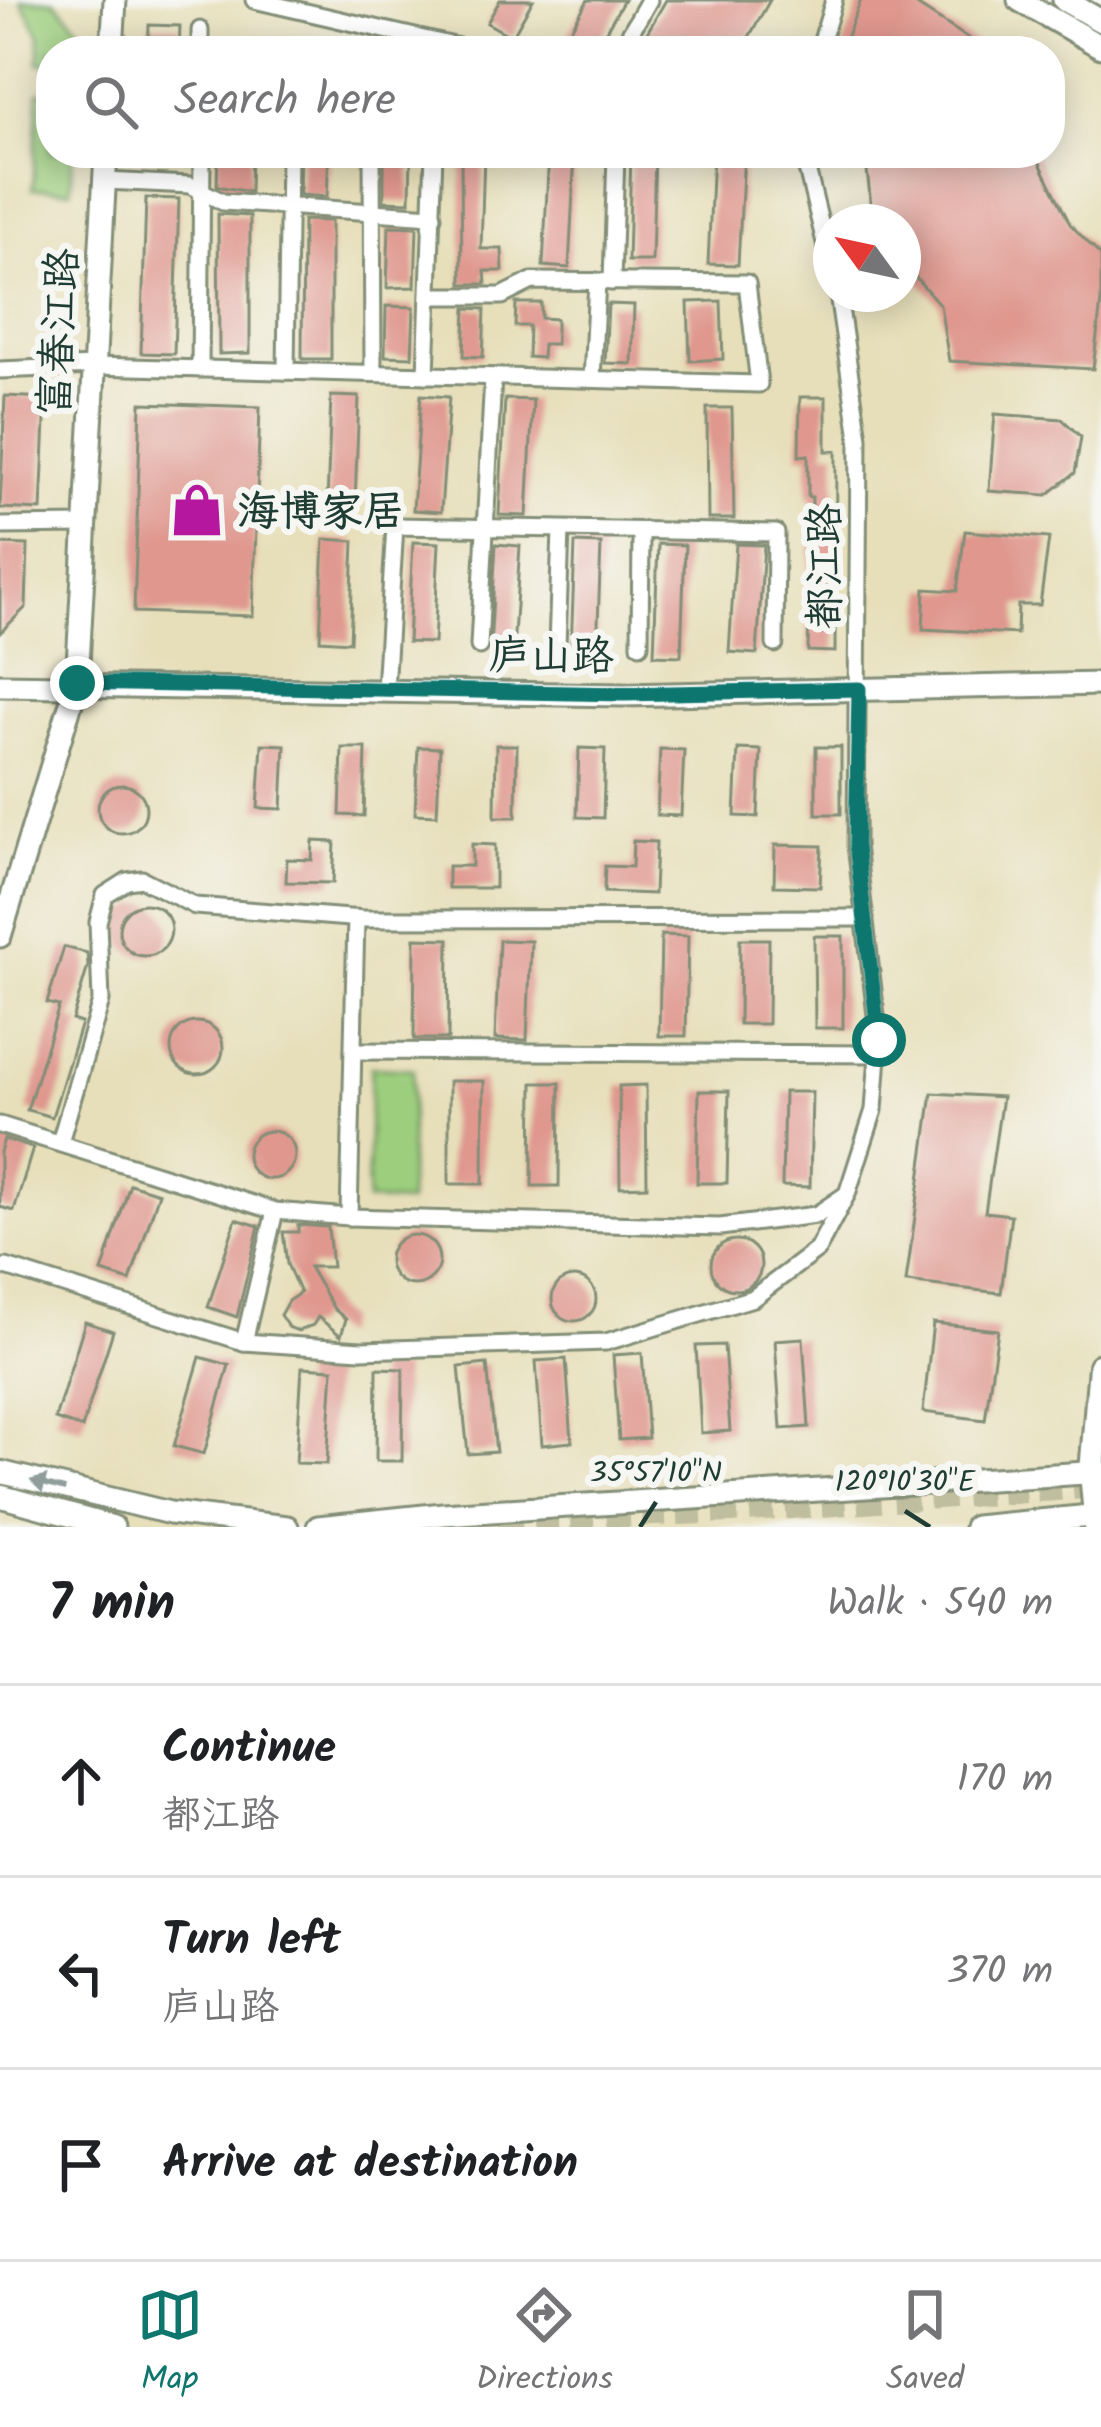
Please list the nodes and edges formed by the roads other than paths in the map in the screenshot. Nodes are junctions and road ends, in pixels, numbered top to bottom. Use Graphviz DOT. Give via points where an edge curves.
graph roads {
  1 [pos="115,0"];
  2 [pos="254,0"];
  3 [pos="649,0"];
  4 [pos="834,0"];
  5 [pos="1019,0"];
  6 [pos="1064,0"];
  7 [pos="1101,21"];
  8 [pos="200,29"];
  9 [pos="113,36"];
  10 [pos="200,36"];
  11 [pos="411,36"];
  12 [pos="629,36"];
  13 [pos="823,36"];
  14 [pos="1101,47"];
  15 [pos="105,168"];
  16 [pos="202,168"];
  17 [pos="289,168"];
  18 [pos="372,168"];
  19 [pos="434,168"];
  20 [pos="615,168"];
  21 [pos="807,168"];
  22 [pos="105,181"];
  23 [pos="202,191"];
  24 [pos="816,204"];
  25 [pos="290,206"];
  26 [pos="373,212"];
  27 [pos="433,215"];
  28 [pos="605,282"];
  29 [pos="430,296"];
  30 [pos="841,312"];
  31 [pos="94,366"];
  32 [pos="200,369"];
  33 [pos="0,370"];
  34 [pos="286,371"];
  35 [pos="373,374"];
  36 [pos="427,375"];
  37 [pos="493,376"];
  38 [pos="592,379"];
  39 [pos="86,525"];
  40 [pos="0,526"];
  41 [pos="486,529"];
  42 [pos="561,530"];
  43 [pos="641,531"];
  44 [pos="640,644"];
  45 [pos="775,644"];
  46 [pos="479,646"];
  47 [pos="557,646"];
  48 [pos="77,683"];
  49 [pos="1101,684"];
  50 [pos="0,685"];
  51 [pos="385,689"];
  52 [pos="859,689"];
  53 [pos="10,865"];
  54 [pos="356,918"];
  55 [pos="865,918"];
  56 [pos="0,937"];
  57 [pos="353,1051"];
  58 [pos="878,1054"];
  59 [pos="0,1125"];
  60 [pos="60,1142"];
  61 [pos="847,1194"];
  62 [pos="275,1211"];
  63 [pos="350,1217"];
  64 [pos="6,1267"];
  65 [pos="244,1342"];
  66 [pos="1101,1366"];
  67 [pos="0,1472"];
  68 [pos="1096,1472"];
  69 [pos="0,1496"];
  70 [pos="1097,1519"];
  71 [pos="113,1527"];
  72 [pos="287,1527"];
  73 [pos="318,1527"];
  74 [pos="975,1527"];
  1 -- 9 [label="street"];
  2 -- 11 [label="street"];
  3 -- 12 [label="street"];
  4 -- 13 [label="street"];
  5 -- 14 [label="street"];
  6 -- 7 [label="street"];
  8 -- 10 [label="street"];
  15 -- 22 [label="street, 富春江路"];
  16 -- 23 [label="street"];
  17 -- 25 [label="street"];
  18 -- 26 [label="street"];
  19 -- 27 [label="street"];
  20 -- 28 [label="street"];
  21 -- 24 [label="street"];
  22 -- 23 [label="street"];
  22 -- 31 [label="street, 富春江路"];
  23 -- 25 [label="street" via="223,202"];
  23 -- 32 [label="street"];
  25 -- 26 [label="street"];
  25 -- 34 [label="street"];
  26 -- 27 [label="street"];
  26 -- 35 [label="street"];
  27 -- 29 [label="street"];
  28 -- 29 [label="street" via="532,281 502,296"];
  28 -- 38 [label="street"];
  28 -- 38 [label="street" via="747,283 760,384"];
  29 -- 36 [label="street"];
  30 -- 52 [label="street, 都江路" via="859,438"];
  31 -- 32 [label="street"];
  31 -- 33 [label="street"];
  31 -- 39 [label="street, 富春江路"];
  32 -- 34 [label="street"];
  34 -- 35 [label="street"];
  35 -- 36 [label="street"];
  36 -- 37 [label="street"];
  37 -- 38 [label="street"];
  37 -- 41 [label="street"];
  39 -- 40 [label="street"];
  39 -- 48 [label="street, 富春江路"];
  41 -- 42 [label="street"];
  41 -- 46 [label="street"];
  41 -- 51 [label="street" via="395,526"];
  42 -- 43 [label="street"];
  42 -- 47 [label="street"];
  43 -- 44 [label="street"];
  43 -- 45 [label="street" via="776,533"];
  48 -- 50 [label="street, 庐山路"];
  48 -- 51 [label="street, 庐山路"];
  48 -- 53 [label="street, 富春江路"];
  49 -- 52 [label="street, 庐山路"];
  51 -- 52 [label="street, 庐山路"];
  52 -- 55 [label="street, 都江路" via="856,845"];
  53 -- 56 [label="street, 富春江路"];
  54 -- 55 [label="street"];
  54 -- 57 [label="street"];
  54 -- 60 [label="street" via="195,906 142,879 104,895 101,1001"];
  55 -- 58 [label="street, 都江路"];
  57 -- 58 [label="street"];
  57 -- 63 [label="street"];
  58 -- 61 [label="street, 都江路" via="874,1110"];
  59 -- 60 [label="street"];
  60 -- 62 [label="street"];
  61 -- 63 [label="street" via="816,1215 720,1226"];
  61 -- 65 [label="street, 都江路" via="818,1250 753,1298 607,1342 361,1350"];
  62 -- 63 [label="street"];
  62 -- 65 [label="street"];
  64 -- 65 [label="street, 都江路"];
  66 -- 68 [label="main road"];
  72 -- 67 [label="street, one-way" via="170,1513"];
  68 -- 70 [label="main road"];
  68 -- 73 [label="street"];
  69 -- 71 [label="street"];
  70 -- 74 [label="street"];
}
